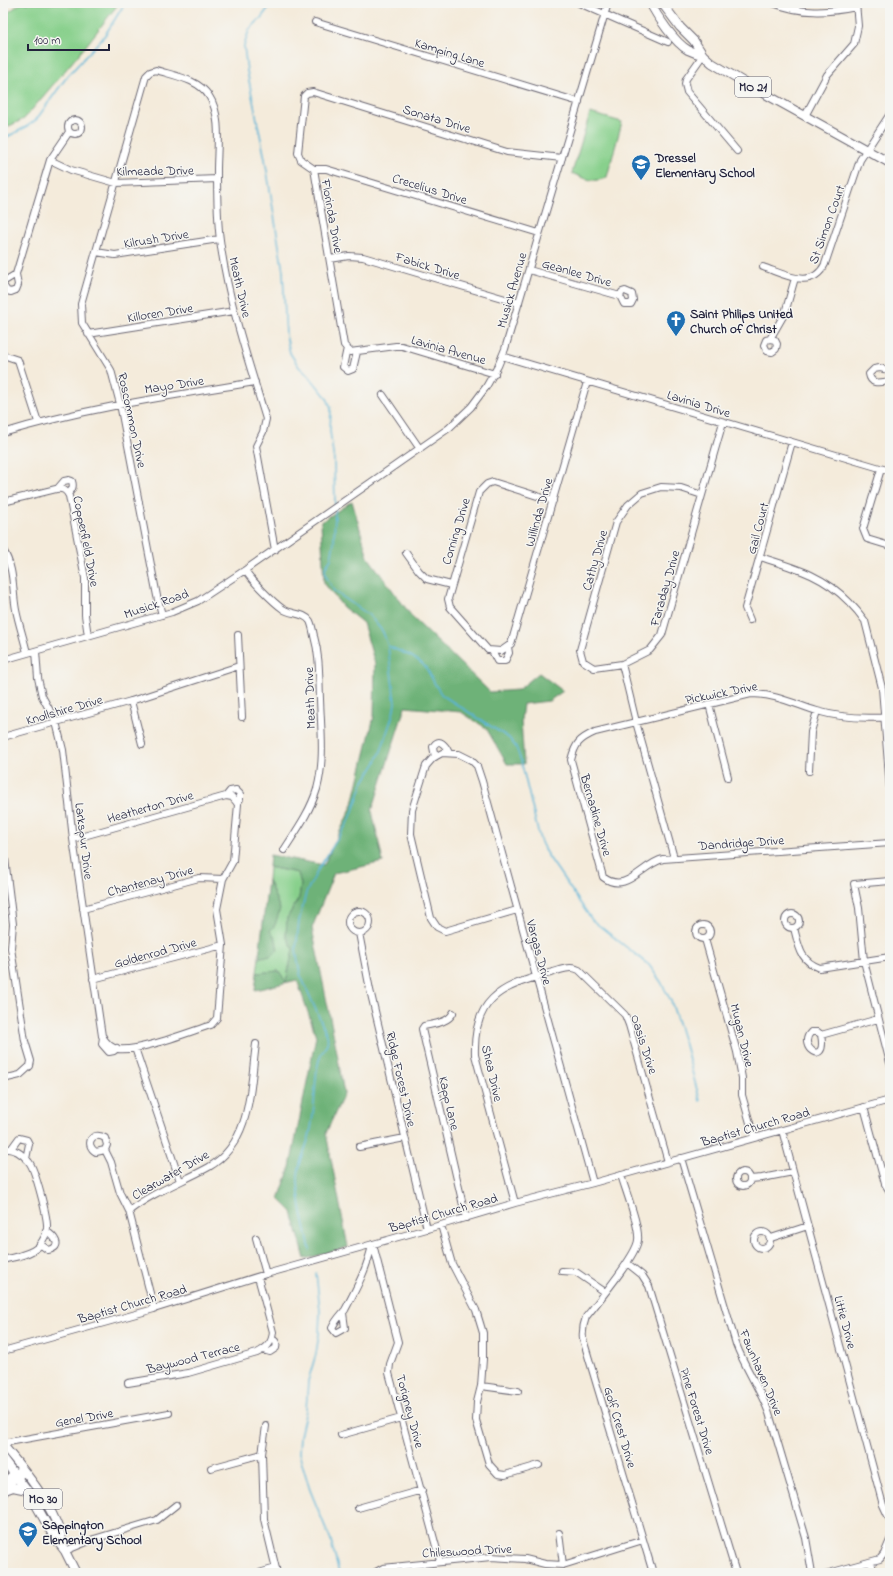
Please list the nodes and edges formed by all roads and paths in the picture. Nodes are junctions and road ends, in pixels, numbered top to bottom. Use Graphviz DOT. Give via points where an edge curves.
graph roads {
  1 [pos="579,3"];
  2 [pos="608,3"];
  3 [pos="650,3"];
  4 [pos="662,3"];
  5 [pos="773,3"];
  6 [pos="856,5"];
  7 [pos="605,14"];
  8 [pos="315,22"];
  9 [pos="668,42"];
  10 [pos="703,55"];
  11 [pos="146,76"];
  12 [pos="307,93"];
  13 [pos="579,102"];
  14 [pos="890,114"];
  15 [pos="805,116"];
  16 [pos="69,132"];
  17 [pos="867,150"];
  18 [pos="737,151"];
  19 [pos="562,158"];
  20 [pos="50,160"];
  21 [pos="890,163"];
  22 [pos="314,169"];
  23 [pos="217,179"];
  24 [pos="116,183"];
  25 [pos="540,233"];
  26 [pos="220,239"];
  27 [pos="96,252"];
  28 [pos="330,260"];
  29 [pos="763,267"];
  30 [pos="529,270"];
  31 [pos="16,274"];
  32 [pos="795,278"];
  33 [pos="3,282"];
  34 [pos="3,285"];
  35 [pos="620,296"];
  36 [pos="519,303"];
  37 [pos="234,311"];
  38 [pos="88,334"];
  39 [pos="770,338"];
  40 [pos="351,351"];
  41 [pos="3,354"];
  42 [pos="502,356"];
  43 [pos="890,371"];
  44 [pos="495,374"];
  45 [pos="890,381"];
  46 [pos="255,382"];
  47 [pos="587,382"];
  48 [pos="383,395"];
  49 [pos="120,404"];
  50 [pos="38,422"];
  51 [pos="723,422"];
  52 [pos="3,433"];
  53 [pos="792,442"];
  54 [pos="420,449"];
  55 [pos="882,469"];
  56 [pos="890,471"];
  57 [pos="58,488"];
  58 [pos="68,494"];
  59 [pos="702,495"];
  60 [pos="553,501"];
  61 [pos="3,502"];
  62 [pos="340,505"];
  63 [pos="890,546"];
  64 [pos="3,550"];
  65 [pos="274,550"];
  66 [pos="406,553"];
  67 [pos="760,557"];
  68 [pos="245,570"];
  69 [pos="451,585"];
  70 [pos="162,615"];
  71 [pos="750,620"];
  72 [pos="238,635"];
  73 [pos="88,636"];
  74 [pos="508,647"];
  75 [pos="36,650"];
  76 [pos="492,651"];
  77 [pos="27,653"];
  78 [pos="3,660"];
  79 [pos="622,664"];
  80 [pos="239,666"];
  81 [pos="131,701"];
  82 [pos="709,704"];
  83 [pos="817,711"];
  84 [pos="242,717"];
  85 [pos="888,717"];
  86 [pos="56,722"];
  87 [pos="636,722"];
  88 [pos="3,737"];
  89 [pos="142,744"];
  90 [pos="449,753"];
  91 [pos="435,757"];
  92 [pos="571,760"];
  93 [pos="808,771"];
  94 [pos="728,777"];
  95 [pos="890,788"];
  96 [pos="73,839"];
  97 [pos="3,842"];
  98 [pos="890,843"];
  99 [pos="284,850"];
  100 [pos="674,858"];
  101 [pos="603,877"];
  102 [pos="223,879"];
  103 [pos="890,881"];
  104 [pos="83,909"];
  105 [pos="517,910"];
  106 [pos="794,928"];
  107 [pos="359,933"];
  108 [pos="705,939"];
  109 [pos="223,945"];
  110 [pos="890,957"];
  111 [pos="864,961"];
  112 [pos="536,977"];
  113 [pos="93,979"];
  114 [pos="453,1013"];
  115 [pos="878,1018"];
  116 [pos="822,1035"];
  117 [pos="256,1044"];
  118 [pos="135,1048"];
  119 [pos="890,1063"];
  120 [pos="3,1079"];
  121 [pos="890,1100"];
  122 [pos="864,1107"];
  123 [pos="782,1130"];
  124 [pos="754,1137"];
  125 [pos="405,1138"];
  126 [pos="359,1147"];
  127 [pos="3,1149"];
  128 [pos="10,1149"];
  129 [pos="105,1150"];
  130 [pos="681,1158"];
  131 [pos="26,1159"];
  132 [pos="668,1162"];
  133 [pos="793,1172"];
  134 [pos="621,1175"];
  135 [pos="750,1178"];
  136 [pos="180,1181"];
  137 [pos="593,1183"];
  138 [pos="890,1192"];
  139 [pos="515,1203"];
  140 [pos="129,1211"];
  141 [pos="466,1218"];
  142 [pos="441,1225"];
  143 [pos="808,1226"];
  144 [pos="427,1229"];
  145 [pos="46,1231"];
  146 [pos="256,1238"];
  147 [pos="771,1238"];
  148 [pos="40,1244"];
  149 [pos="373,1244"];
  150 [pos="3,1260"];
  151 [pos="627,1263"];
  152 [pos="562,1271"];
  153 [pos="266,1274"];
  154 [pos="258,1277"];
  155 [pos="605,1292"];
  156 [pos="154,1309"];
  157 [pos="343,1313"];
  158 [pos="3,1351"];
  159 [pos="128,1384"];
  160 [pos="481,1386"];
  161 [pos="518,1391"];
  162 [pos="169,1413"];
  163 [pos="401,1418"];
  164 [pos="266,1426"];
  165 [pos="341,1435"];
  166 [pos="3,1444"];
  167 [pos="262,1454"];
  168 [pos="3,1459"];
  169 [pos="539,1465"];
  170 [pos="211,1468"];
  171 [pos="23,1470"];
  172 [pos="16,1475"];
  173 [pos="4,1490"];
  174 [pos="27,1490"];
  175 [pos="422,1490"];
  176 [pos="176,1505"];
  177 [pos="358,1508"];
  178 [pos="890,1520"];
  179 [pos="559,1533"];
  180 [pos="643,1540"];
  181 [pos="890,1540"];
  182 [pos="65,1551"];
  183 [pos="440,1561"];
  184 [pos="871,1562"];
  185 [pos="562,1565"];
  186 [pos="277,1570"];
  187 [pos="76,1573"];
  188 [pos="259,1573"];
  189 [pos="374,1573"];
  190 [pos="653,1573"];
  191 [pos="736,1573"];
  192 [pos="812,1573"];
  193 [pos="829,1573"];
  194 [pos="874,1573"];
  1 -- 7 [label="street"];
  2 -- 7 [label="street, Musick Avenue"];
  3 -- 10 [label="main road, MO 21" via="665,26 688,50"];
  4 -- 10 [label="main road, MO 21"];
  5 -- 6 [label="street" via="802,11 817,12 834,11"];
  6 -- 15 [label="street" via="858,26 854,44 827,75"];
  7 -- 9 [label="street"];
  7 -- 13 [label="street, Musick Avenue"];
  8 -- 13 [label="street, Kamping Lane"];
  10 -- 15 [label="main road, MO 21" via="726,72"];
  10 -- 18 [label="street" via="686,80 687,92"];
  11 -- 23 [label="street, Meath Drive" via="156,70 194,81 209,96 217,114"];
  11 -- 24 [label="street, Roscommon Drive"];
  12 -- 19 [label="street, Sonata Drive" via="313,92 507,152"];
  12 -- 22 [label="street, Florinda Drive" via="304,96 298,153 301,160"];
  13 -- 19 [label="street, Musick Avenue"];
  14 -- 17 [label="street, St Simon Court"];
  15 -- 17 [label="main road, MO 21"];
  16 -- 20 [label="street"];
  17 -- 21 [label="main road, MO 21"];
  17 -- 32 [label="street, St Simon Court" via="860,160 822,269 814,277"];
  19 -- 25 [label="street, Musick Avenue"];
  20 -- 24 [label="street, Kilmeade Drive" via="71,170"];
  20 -- 31 [label="street"];
  22 -- 25 [label="street, Crecelius Drive" via="326,169"];
  22 -- 28 [label="street, Florinda Drive"];
  23 -- 24 [label="street, Kilmeade Drive"];
  23 -- 26 [label="street, Meath Drive"];
  24 -- 27 [label="street, Roscommon Drive"];
  25 -- 30 [label="street, Musick Avenue"];
  26 -- 27 [label="street, Kilrush Drive" via="116,255"];
  26 -- 37 [label="street, Meath Drive"];
  27 -- 38 [label="street, Roscommon Drive" via="81,304 82,323"];
  28 -- 36 [label="street, Fabick Drive" via="349,256 362,257"];
  28 -- 40 [label="street, Florinda Drive" via="344,345"];
  29 -- 32 [label="street, St Simon Court"];
  30 -- 35 [label="street, Geanlee Drive"];
  30 -- 36 [label="street, Musick Avenue"];
  31 -- 33 [label="street"];
  31 -- 34 [label="street" via="16,290 7,291"];
  32 -- 39 [label="street" via="785,313"];
  36 -- 42 [label="street, Musick Avenue"];
  37 -- 38 [label="street, Killoren Drive"];
  37 -- 46 [label="street, Meath Drive"];
  38 -- 49 [label="street, Roscommon Drive" via="112,370"];
  40 -- 44 [label="street, Lavinia Avenue" via="402,346"];
  41 -- 50 [label="street" via="18,360"];
  42 -- 44 [label="street, Musick Avenue"];
  42 -- 47 [label="street, Lavinia Drive"];
  43 -- 45 [label="street" via="880,368 869,374 872,382"];
  44 -- 54 [label="street, Musick Avenue" via="465,414"];
  46 -- 49 [label="street, Mayo Drive"];
  46 -- 65 [label="street, Meath Drive" via="266,419 256,446"];
  47 -- 51 [label="street, Lavinia Drive"];
  47 -- 60 [label="street, Willinda Drive"];
  48 -- 54 [label="street"];
  49 -- 50 [label="street, Mayo Drive"];
  49 -- 70 [label="street, Roscommon Drive"];
  50 -- 52 [label="street, Mayo Drive"];
  51 -- 53 [label="street, Lavinia Drive"];
  51 -- 59 [label="street, Faraday Drive"];
  53 -- 55 [label="street, Lavinia Drive"];
  53 -- 67 [label="street, Gail Court"];
  54 -- 62 [label="street, Musick Avenue"];
  55 -- 56 [label="street, Lavinia Drive"];
  55 -- 63 [label="street" via="863,529 867,539"];
  57 -- 58 [label="street, Copperfield Drive" via="62,488"];
  57 -- 58 [label="street" via="66,480 72,481 72,490"];
  57 -- 61 [label="street, Copperfield Drive"];
  58 -- 73 [label="street, Copperfield Drive" via="85,578"];
  59 -- 79 [label="street, Faraday Drive" via="662,635 650,650"];
  59 -- 79 [label="street, Cathy Drive" via="681,488 660,488 642,493 628,505 616,522 580,650 583,660 594,668"];
  60 -- 69 [label="street, Corning Drive" via="493,482 487,484 479,492"];
  60 -- 74 [label="street, Willinda Drive"];
  62 -- 65 [label="street, Musick Road"];
  64 -- 77 [label="street" via="13,576 16,610"];
  65 -- 68 [label="street, Musick Road"];
  66 -- 69 [label="street" via="427,579"];
  67 -- 71 [label="street, Gail Court" via="745,608"];
  67 -- 85 [label="street" via="824,581 839,592 861,615 865,621"];
  68 -- 70 [label="street, Musick Road" via="198,601"];
  68 -- 99 [label="street, Meath Drive" via="283,610 306,616 317,647 320,668 321,770 308,811"];
  69 -- 76 [label="street, Corning Drive" via="448,599 450,607 488,650"];
  70 -- 73 [label="street, Musick Road"];
  72 -- 80 [label="street"];
  73 -- 75 [label="street, Musick Road"];
  74 -- 76 [label="street" via="501,651"];
  74 -- 76 [label="street, Willinda Drive" via="509,653 505,661 497,661"];
  75 -- 77 [label="street, Musick Road"];
  75 -- 86 [label="street, Larkspur Drive" via="42,696"];
  77 -- 78 [label="street, Musick Road"];
  79 -- 87 [label="street"];
  80 -- 81 [label="street, Knollshire Drive"];
  80 -- 84 [label="street"];
  81 -- 86 [label="street, Knollshire Drive"];
  81 -- 89 [label="street"];
  82 -- 83 [label="street, Pickwick Drive" via="751,694 764,694"];
  82 -- 87 [label="street, Pickwick Drive"];
  82 -- 94 [label="street"];
  83 -- 85 [label="street, Pickwick Drive" via="841,717"];
  83 -- 93 [label="street" via="811,732"];
  85 -- 95 [label="street"];
  86 -- 88 [label="street, Knollshire Drive"];
  86 -- 96 [label="street, Larkspur Drive" via="63,750"];
  87 -- 92 [label="street, Pickwick Drive" via="587,735 575,745"];
  87 -- 100 [label="street"];
  90 -- 91 [label="street, Vargas Drive"];
  90 -- 91 [label="street" via="444,744 437,743 433,747"];
  90 -- 105 [label="street, Vargas Drive" via="466,757 477,766"];
  91 -- 105 [label="street" via="426,766 412,810 411,834 431,918 437,927 445,930"];
  92 -- 101 [label="street, Bernadine Drive"];
  96 -- 102 [label="street, Heatherton Drive" via="229,796 230,791 236,790 240,794 240,799 237,803 232,862"];
  96 -- 104 [label="street, Larkspur Drive"];
  97 -- 120 [label="street" via="13,924 11,948 25,1041 31,1061 30,1066 20,1075"];
  98 -- 100 [label="street, Dandridge Drive"];
  100 -- 101 [label="street, Dandridge Drive" via="657,860 622,883 609,882"];
  102 -- 104 [label="street, Chantenay Drive" via="200,878"];
  102 -- 109 [label="street" via="216,909"];
  103 -- 111 [label="street" via="854,884"];
  104 -- 113 [label="street, Larkspur Drive"];
  105 -- 112 [label="street, Vargas Drive"];
  106 -- 111 [label="street" via="801,953 812,965 820,968"];
  107 -- 125 [label="street, Ridge Forest Drive"];
  108 -- 124 [label="street, Mugan Drive" via="737,1052 742,1095"];
  109 -- 113 [label="street, Goldenrod Drive"];
  109 -- 118 [label="street, Larkspur Drive" via="217,1018 211,1025"];
  110 -- 111 [label="street"];
  111 -- 115 [label="street"];
  112 -- 132 [label="street, Oasis Drive" via="573,967 625,1015"];
  112 -- 137 [label="street, Vargas Drive"];
  112 -- 139 [label="street, Shea Drive" via="504,989 486,1005 478,1021 475,1040 475,1055"];
  113 -- 118 [label="street, Larkspur Drive" via="105,1042 117,1048"];
  114 -- 141 [label="street, Kapp Lane" via="444,1021 424,1026 422,1029"];
  115 -- 116 [label="street"];
  115 -- 119 [label="street"];
  117 -- 136 [label="street, Clearwater Drive" via="248,1108 238,1136 226,1153 210,1166"];
  118 -- 136 [label="street"];
  121 -- 122 [label="street, Baptist Church Road"];
  122 -- 123 [label="street, Baptist Church Road"];
  122 -- 138 [label="street" via="885,1184"];
  123 -- 124 [label="street, Baptist Church Road"];
  123 -- 133 [label="street, Littie Drive"];
  124 -- 130 [label="street, Baptist Church Road"];
  125 -- 126 [label="street"];
  125 -- 144 [label="street, Ridge Forest Drive"];
  127 -- 128 [label="street"];
  128 -- 131 [label="street" via="21,1153"];
  128 -- 131 [label="street" via="19,1138 27,1140 29,1144"];
  129 -- 140 [label="street"];
  130 -- 132 [label="street, Baptist Church Road"];
  130 -- 192 [label="street, Fawnhaven Drive" via="738,1350 770,1413 806,1538"];
  131 -- 145 [label="street" via="32,1167 43,1202 47,1220"];
  132 -- 134 [label="street, Baptist Church Road"];
  133 -- 135 [label="street"];
  133 -- 143 [label="street, Littie Drive"];
  134 -- 137 [label="street, Baptist Church Road"];
  134 -- 151 [label="street, Golf Crest Drive" via="638,1233 637,1247"];
  136 -- 140 [label="street, Clearwater Drive" via="140,1202"];
  137 -- 139 [label="street, Baptist Church Road"];
  139 -- 141 [label="street, Baptist Church Road"];
  140 -- 156 [label="street"];
  141 -- 142 [label="street, Baptist Church Road"];
  142 -- 144 [label="street, Baptist Church Road"];
  142 -- 160 [label="street" via="452,1264 476,1310 482,1333"];
  143 -- 147 [label="street"];
  143 -- 178 [label="street, Littie Drive" via="883,1505"];
  144 -- 149 [label="street, Baptist Church Road"];
  145 -- 148 [label="street"];
  145 -- 148 [label="street" via="55,1238 56,1246 48,1250"];
  146 -- 153 [label="street"];
  148 -- 150 [label="street" via="25,1254"];
  149 -- 153 [label="street, Baptist Church Road"];
  149 -- 157 [label="street" via="362,1276"];
  149 -- 163 [label="street, Torigney Drive" via="398,1342 389,1373"];
  151 -- 155 [label="street, Golf Crest Drive"];
  151 -- 191 [label="street, Pine Forest Drive" via="642,1275 649,1286"];
  152 -- 155 [label="street" via="576,1272"];
  153 -- 154 [label="street, Baptist Church Road"];
  154 -- 156 [label="street, Baptist Church Road"];
  154 -- 159 [label="street, Baywood Terrace" via="272,1325 272,1339 263,1350 188,1373"];
  155 -- 180 [label="street, Golf Crest Drive" via="583,1324 583,1339"];
  156 -- 158 [label="street, Baptist Church Road"];
  160 -- 161 [label="street"];
  160 -- 169 [label="street" via="476,1420 489,1464 498,1474 505,1475"];
  162 -- 166 [label="street, Genel Drive"];
  163 -- 165 [label="street"];
  163 -- 175 [label="street, Torigney Drive"];
  164 -- 167 [label="street"];
  166 -- 171 [label="main road, MO 30"];
  167 -- 170 [label="street"];
  167 -- 186 [label="street" via="264,1519"];
  168 -- 172 [label="main road, MO 30"];
  171 -- 172 [label="street"];
  171 -- 182 [label="main road, MO 30" via="44,1500 61,1533"];
  172 -- 173 [label="street"];
  172 -- 174 [label="main road, MO 30"];
  173 -- 174 [label="main road" via="13,1487"];
  174 -- 182 [label="main road, MO 30"];
  175 -- 177 [label="street"];
  175 -- 183 [label="street, Torigney Drive"];
  176 -- 182 [label="street" via="157,1520 94,1539"];
  179 -- 185 [label="street"];
  180 -- 185 [label="street"];
  180 -- 190 [label="street, Golf Crest Drive"];
  181 -- 184 [label="street" via="880,1559"];
  182 -- 187 [label="main road, MO 30"];
  183 -- 185 [label="street, Chileswood Drive" via="491,1557"];
  183 -- 189 [label="street, Chileswood Drive" via="383,1568"];
  184 -- 193 [label="street"];
  184 -- 194 [label="street"];
  186 -- 188 [label="street"];
}
